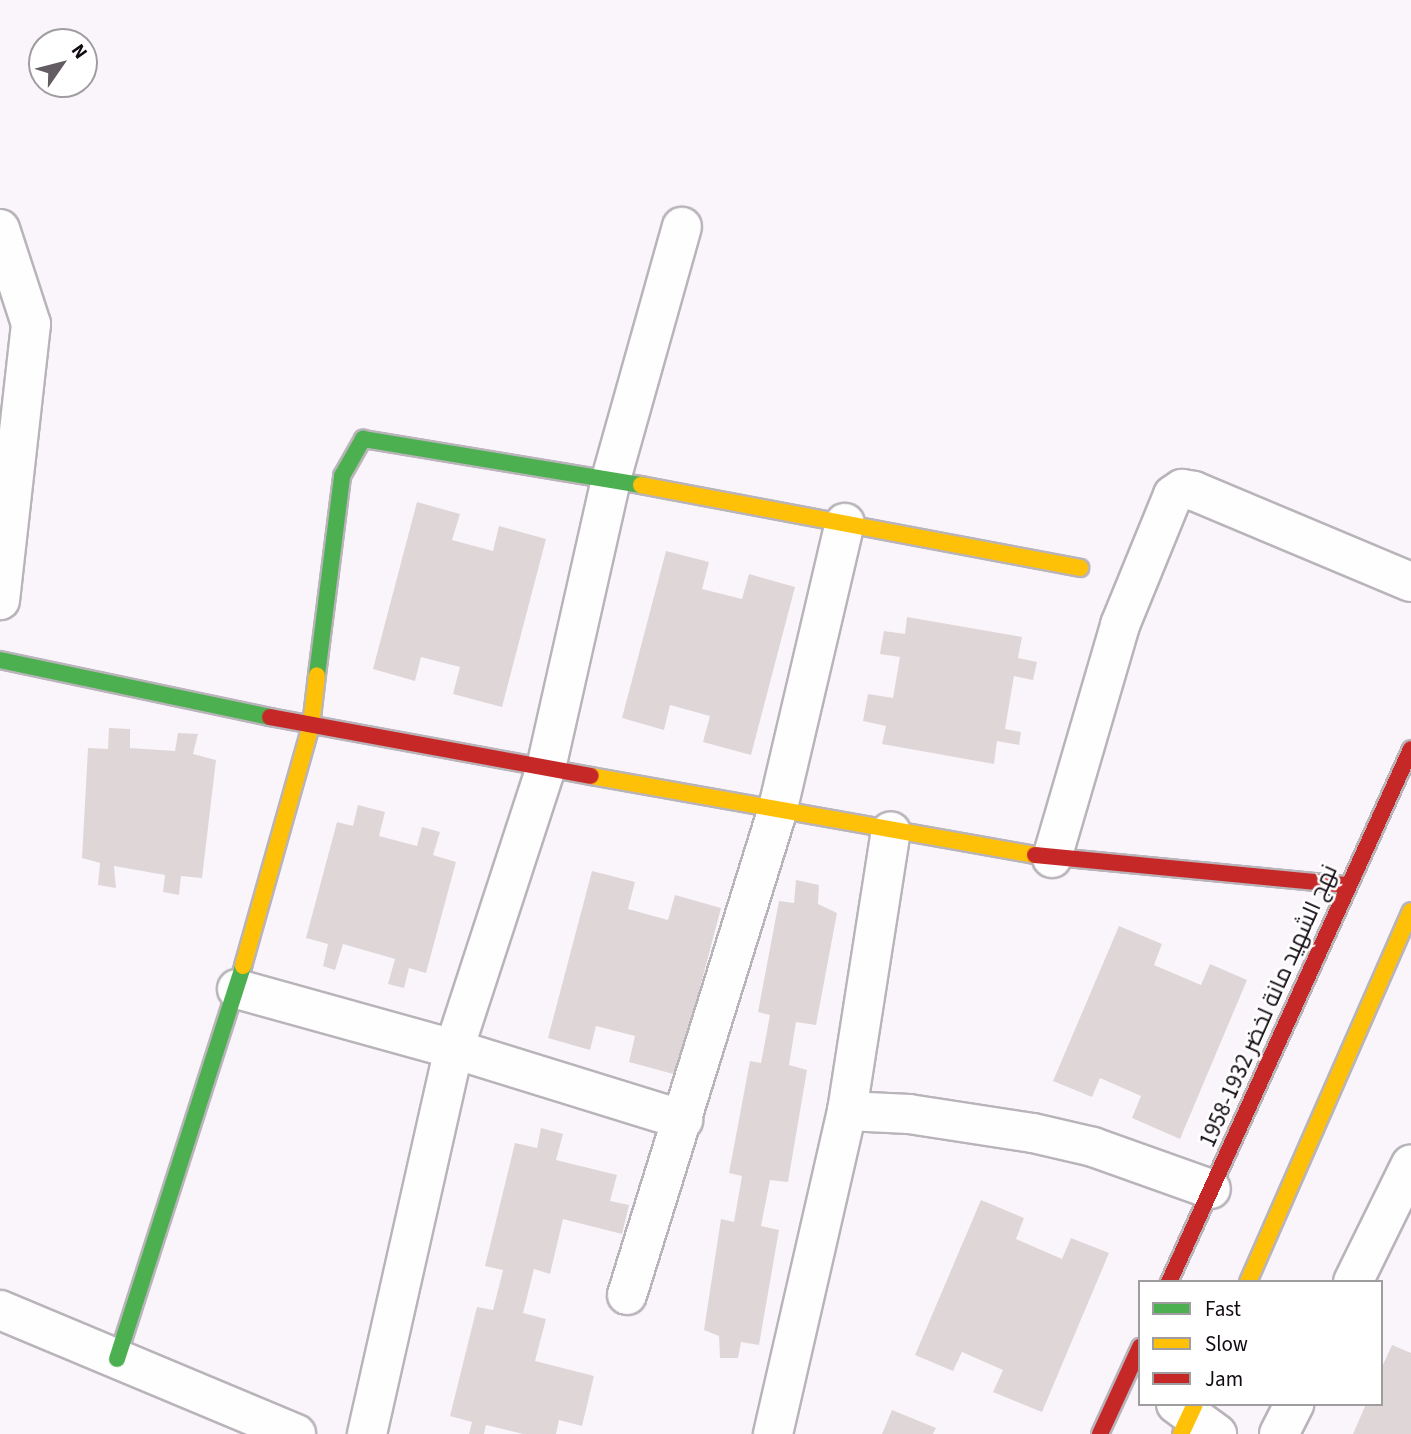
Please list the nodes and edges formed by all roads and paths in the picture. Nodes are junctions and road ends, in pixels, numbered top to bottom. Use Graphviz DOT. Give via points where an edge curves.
graph roads {
  1 [pos="682,227"];
  2 [pos="0,229"];
  3 [pos="611,479"];
  4 [pos="845,523"];
  5 [pos="1080,568"];
  6 [pos="1411,582"];
  7 [pos="0,600"];
  8 [pos="0,660"];
  9 [pos="311,726"];
  10 [pos="1411,749"];
  11 [pos="546,768"];
  12 [pos="777,812"];
  13 [pos="891,831"];
  14 [pos="1052,859"];
  15 [pos="1348,885"];
  16 [pos="1411,911"];
  17 [pos="237,989"];
  18 [pos="454,1049"];
  19 [pos="847,1111"];
  20 [pos="684,1120"];
  21 [pos="1411,1164"];
  22 [pos="1211,1189"];
  23 [pos="1170,1280"];
  24 [pos="1249,1280"];
  25 [pos="1354,1280"];
  26 [pos="627,1295"];
  27 [pos="0,1310"];
  28 [pos="117,1359"];
  29 [pos="1135,1369"];
  30 [pos="1293,1406"];
  31 [pos="296,1434"];
  32 [pos="367,1434"];
  33 [pos="773,1434"];
  34 [pos="1100,1434"];
  35 [pos="1279,1434"];
  1 -- 3 [label="street"];
  2 -- 7 [label="street" via="31,324"];
  3 -- 4 [label="street"];
  3 -- 9 [label="street" via="363,439 342,475"];
  3 -- 11 [label="street"];
  4 -- 5 [label="street"];
  4 -- 12 [label="street"];
  6 -- 14 [label="street" via="1194,491 1182,489 1173,495 1120,625"];
  8 -- 9 [label="street"];
  9 -- 11 [label="street"];
  9 -- 17 [label="street"];
  10 -- 15 [label="street, نهج الشهيد مانة لخضر 1932-1958"];
  11 -- 12 [label="street"];
  11 -- 18 [label="street"];
  12 -- 13 [label="street"];
  12 -- 20 [label="street"];
  13 -- 14 [label="street"];
  13 -- 19 [label="street"];
  14 -- 15 [label="street"];
  15 -- 22 [label="street, نهج الشهيد مانة لخضر 1932-1958"];
  16 -- 24 [label="street"];
  17 -- 18 [label="street"];
  17 -- 28 [label="street"];
  18 -- 20 [label="street"];
  18 -- 32 [label="street"];
  19 -- 22 [label="street" via="909,1114 1033,1133 1093,1147"];
  19 -- 33 [label="street"];
  20 -- 26 [label="street"];
  21 -- 25 [label="street"];
  22 -- 23 [label="street, نهج الشهيد مانة لخضر 1932-1958"];
  27 -- 28 [label="street"];
  28 -- 31 [label="street"];
  29 -- 34 [label="street"];
  30 -- 35 [label="street"];
}
